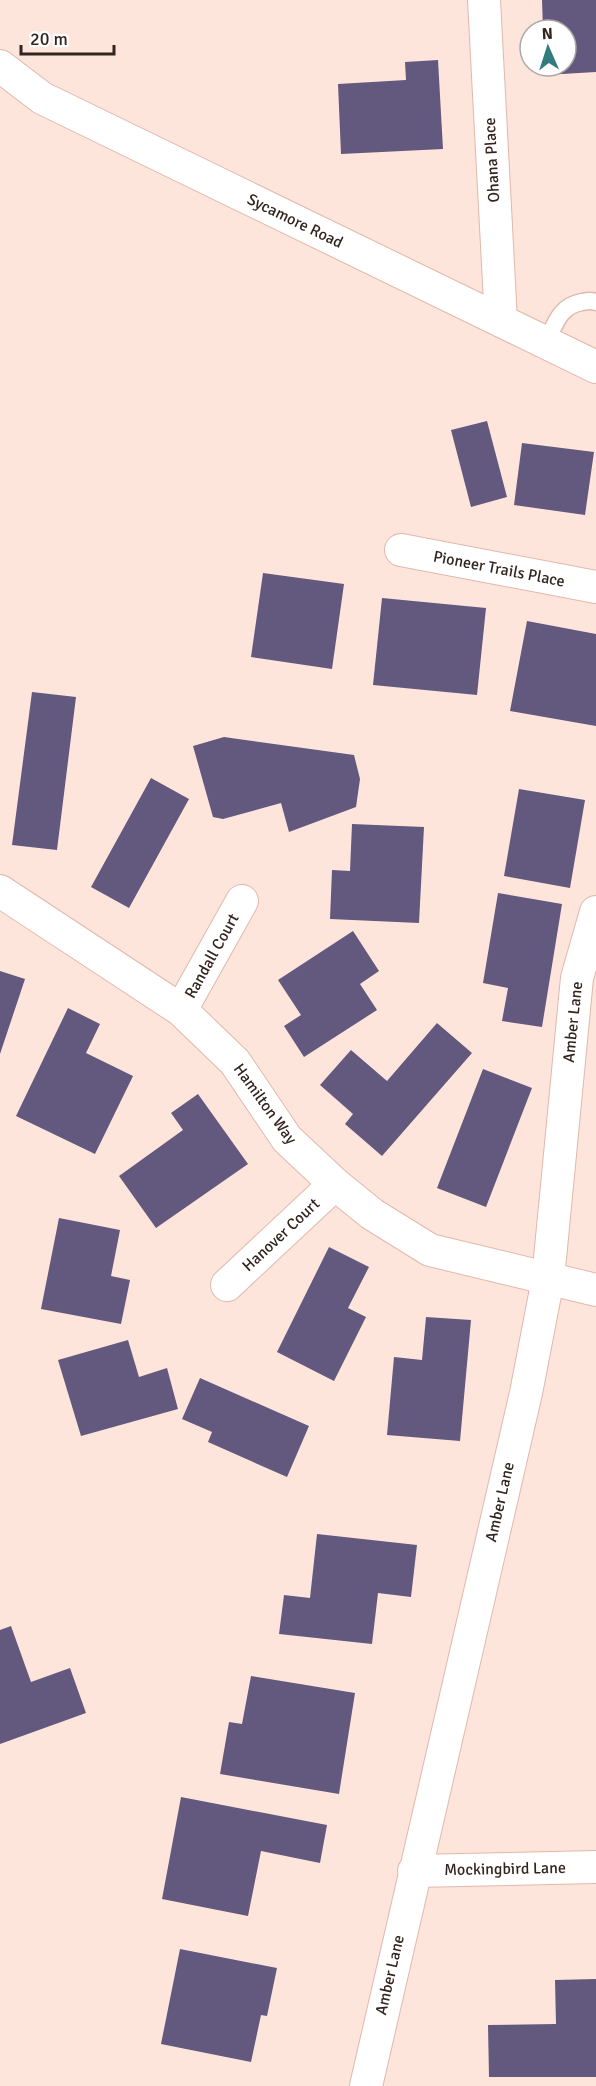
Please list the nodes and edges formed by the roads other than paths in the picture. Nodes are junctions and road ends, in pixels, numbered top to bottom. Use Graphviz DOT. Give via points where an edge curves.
graph roads {
  1 [pos="484,0"];
  2 [pos="0,66"];
  3 [pos="596,302"];
  4 [pos="501,321"];
  5 [pos="546,343"];
  6 [pos="596,368"];
  7 [pos="401,550"];
  8 [pos="596,587"];
  9 [pos="0,891"];
  10 [pos="243,901"];
  11 [pos="596,912"];
  12 [pos="181,1010"];
  13 [pos="335,1184"];
  14 [pos="548,1279"];
  15 [pos="227,1285"];
  16 [pos="596,1290"];
  17 [pos="596,1867"];
  18 [pos="414,1871"];
  19 [pos="366,2086"];
  1 -- 4 [label="street, Ohana Place"];
  2 -- 4 [label="street, Sycamore Road" via="42,98"];
  3 -- 5 [label="lane" via="575,304 563,310"];
  4 -- 5 [label="street, Sycamore Road"];
  5 -- 6 [label="street, Sycamore Road"];
  7 -- 8 [label="street, Pioneer Trails Place"];
  9 -- 12 [label="street, Hamilton Way"];
  10 -- 12 [label="street, Randall Court"];
  11 -- 14 [label="street, Amber Lane" via="577,978"];
  12 -- 13 [label="street, Hamilton Way" via="235,1062 287,1139"];
  13 -- 14 [label="street, Hamilton Way" via="372,1214 430,1250"];
  13 -- 15 [label="street, Hanover Court"];
  14 -- 16 [label="street, Hamilton Way"];
  14 -- 18 [label="street, Amber Lane"];
  17 -- 18 [label="street, Mockingbird Lane"];
  18 -- 19 [label="street, Amber Lane"];
}
